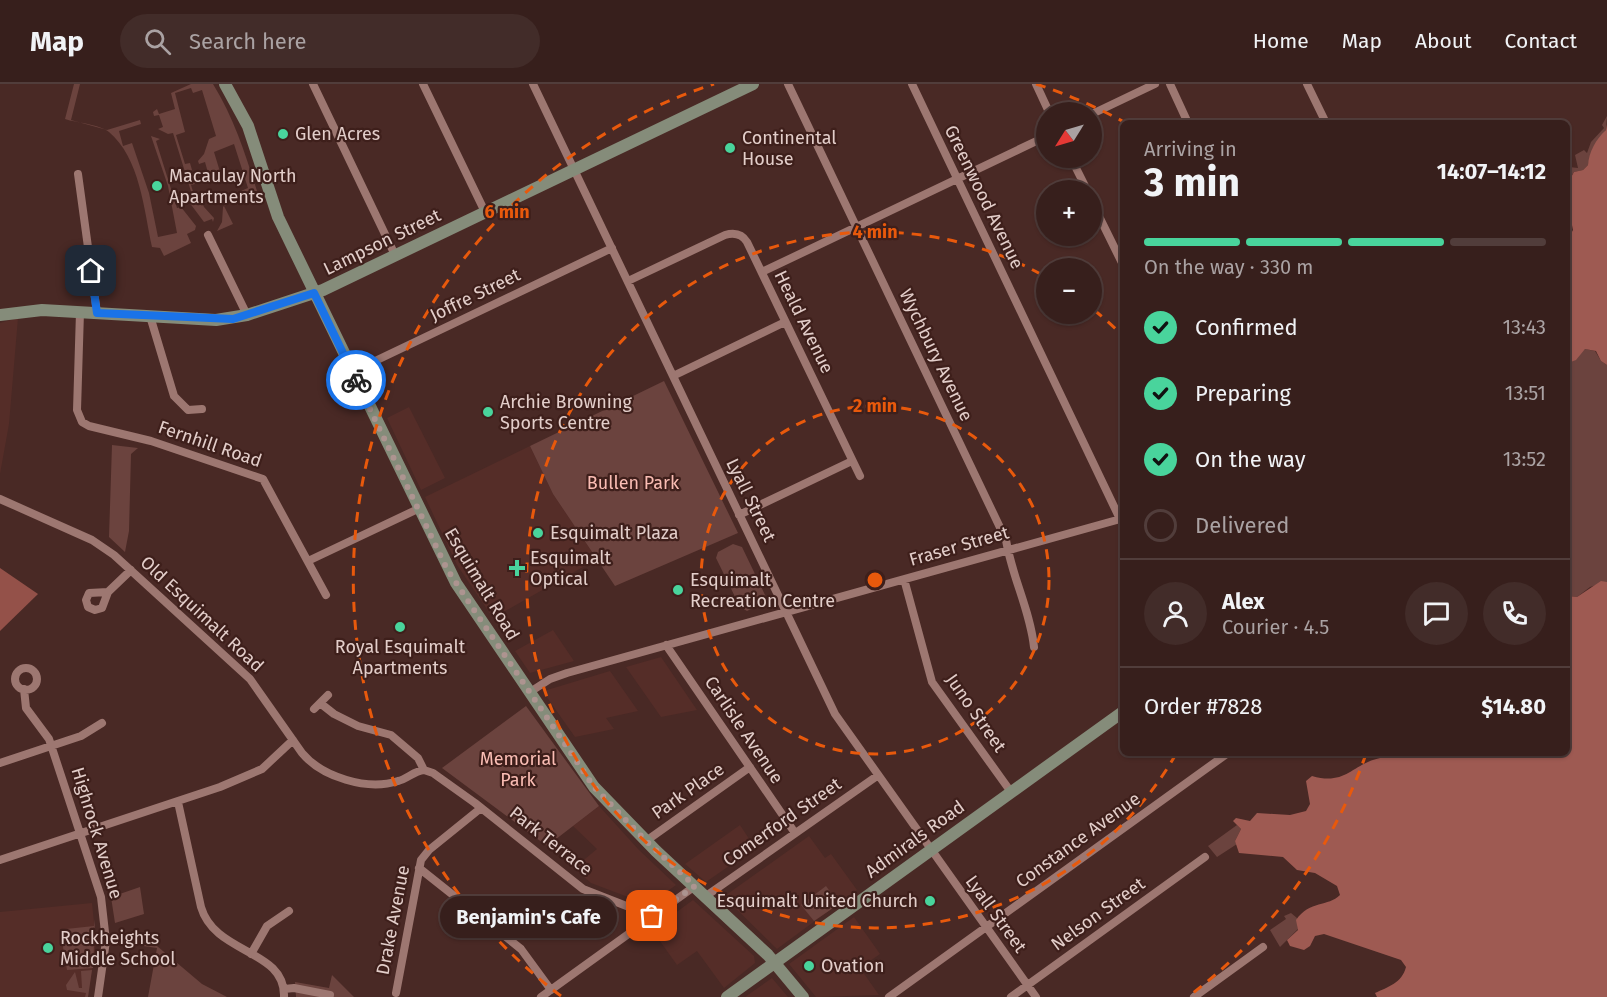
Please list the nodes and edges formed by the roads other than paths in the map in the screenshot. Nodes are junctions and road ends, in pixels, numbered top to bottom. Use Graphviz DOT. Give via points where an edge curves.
graph roads {
  1 [pos="225,84"];
  2 [pos="313,84"];
  3 [pos="423,84"];
  4 [pos="533,84"];
  5 [pos="753,84"];
  6 [pos="788,84"];
  7 [pos="912,84"];
  8 [pos="1036,84"];
  9 [pos="1155,84"];
  10 [pos="1170,84"];
  11 [pos="1307,84"];
  12 [pos="1044,102"];
  13 [pos="1102,109"];
  14 [pos="1187,120"];
  15 [pos="1325,120"];
  16 [pos="1036,141"];
  17 [pos="574,170"];
  18 [pos="78,174"];
  19 [pos="957,179"];
  20 [pos="485,212"];
  21 [pos="1102,222"];
  22 [pos="856,227"];
  23 [pos="208,235"];
  24 [pos="612,248"];
  25 [pos="395,255"];
  26 [pos="1120,259"];
  27 [pos="762,272"];
  28 [pos="628,282"];
  29 [pos="314,293"];
  30 [pos="80,312"];
  31 [pos="97,313"];
  32 [pos="0,315"];
  33 [pos="247,315"];
  34 [pos="150,316"];
  35 [pos="785,322"];
  36 [pos="352,372"];
  37 [pos="673,376"];
  38 [pos="202,409"];
  39 [pos="852,460"];
  40 [pos="861,476"];
  41 [pos="0,499"];
  42 [pos="418,509"];
  43 [pos="1120,512"];
  44 [pos="740,514"];
  45 [pos="1120,519"];
  46 [pos="1008,550"];
  47 [pos="308,561"];
  48 [pos="131,570"];
  49 [pos="904,579"];
  50 [pos="108,592"];
  51 [pos="326,595"];
  52 [pos="786,612"];
  53 [pos="666,645"];
  54 [pos="1034,647"];
  55 [pos="24,689"];
  56 [pos="530,692"];
  57 [pos="328,695"];
  58 [pos="1120,714"];
  59 [pos="102,723"];
  60 [pos="293,740"];
  61 [pos="52,746"];
  62 [pos="1224,756"];
  63 [pos="0,763"];
  64 [pos="750,767"];
  65 [pos="424,770"];
  66 [pos="877,776"];
  67 [pos="1011,792"];
  68 [pos="178,802"];
  69 [pos="481,808"];
  70 [pos="795,833"];
  71 [pos="81,834"];
  72 [pos="646,841"];
  73 [pos="930,850"];
  74 [pos="1205,857"];
  75 [pos="0,860"];
  76 [pos="419,868"];
  77 [pos="695,886"];
  78 [pos="705,896"];
  79 [pos="289,911"];
  80 [pos="652,916"];
  81 [pos="986,927"];
  82 [pos="1263,947"];
  83 [pos="251,954"];
  84 [pos="776,963"];
  85 [pos="1027,985"];
  86 [pos="551,990"];
  87 [pos="284,993"];
  88 [pos="396,993"];
  89 [pos="330,995"];
  90 [pos="98,997"];
  91 [pos="541,997"];
  92 [pos="727,997"];
  93 [pos="803,997"];
  94 [pos="889,997"];
  95 [pos="1011,997"];
  96 [pos="1036,997"];
  97 [pos="1194,997"];
  1 -- 29 [label="main road, Esquimalt Road" via="245,119 274,208"];
  2 -- 25 [label="street"];
  3 -- 20 [label="street"];
  4 -- 17 [label="street, Lyall Street"];
  5 -- 17 [label="main road, Lampson Street"];
  6 -- 22 [label="street, Wychbury Avenue"];
  7 -- 19 [label="street, Greenwood Avenue"];
  8 -- 12 [label="street"];
  9 -- 13 [label="street"];
  10 -- 14 [label="street"];
  11 -- 15 [label="street"];
  16 -- 19 [label="street"];
  17 -- 20 [label="main road, Lampson Street"];
  17 -- 24 [label="street, Lyall Street"];
  18 -- 31 [label="street"];
  19 -- 22 [label="street"];
  19 -- 43 [label="street, Greenwood Avenue"];
  20 -- 25 [label="main road, Lampson Street"];
  21 -- 26 [label="street"];
  22 -- 27 [label="street"];
  22 -- 46 [label="street, Wychbury Avenue"];
  23 -- 33 [label="street"];
  24 -- 28 [label="street, Lyall Street"];
  24 -- 36 [label="street, Joffre Street"];
  25 -- 29 [label="main road, Lampson Street"];
  27 -- 28 [label="street, Heald Avenue" via="738,234 725,235"];
  27 -- 35 [label="street, Heald Avenue"];
  28 -- 37 [label="street, Lyall Street"];
  29 -- 33 [label="main road, Lampson Street"];
  29 -- 36 [label="main road, Esquimalt Road"];
  30 -- 31 [label="main road, Lampson Street"];
  30 -- 32 [label="main road, Lampson Street" via="26,311"];
  30 -- 47 [label="street, Fernhill Road" via="77,410 82,422 264,479"];
  31 -- 34 [label="main road, Lampson Street"];
  33 -- 34 [label="main road, Lampson Street" via="216,320"];
  34 -- 38 [label="street" via="176,400 188,410"];
  35 -- 37 [label="street"];
  35 -- 39 [label="street, Heald Avenue"];
  36 -- 42 [label="main road, Esquimalt Road"];
  37 -- 44 [label="street, Lyall Street"];
  39 -- 40 [label="street, Heald Avenue"];
  39 -- 44 [label="street"];
  41 -- 48 [label="street, Old Esquimalt Road" via="98,543"];
  42 -- 47 [label="street"];
  42 -- 56 [label="main road, Esquimalt Road" via="452,576"];
  44 -- 52 [label="street, Lyall Street"];
  45 -- 46 [label="street, Fraser Street"];
  46 -- 49 [label="street, Fraser Street"];
  46 -- 54 [label="street, Wychbury Avenue"];
  47 -- 51 [label="street, Fernhill Road"];
  48 -- 50 [label="street"];
  48 -- 60 [label="street, Old Esquimalt Road" via="250,679"];
  49 -- 52 [label="street, Fraser Street"];
  49 -- 67 [label="street, Juno Street" via="932,682"];
  52 -- 53 [label="street, Fraser Street"];
  52 -- 66 [label="street, Lyall Street" via="835,714"];
  53 -- 56 [label="street, Fraser Street" via="556,676"];
  53 -- 64 [label="street, Carlisle Avenue"];
  55 -- 61 [label="street, Highrock Avenue" via="26,708"];
  56 -- 72 [label="main road, Esquimalt Road" via="594,787"];
  57 -- 65 [label="street, Park Terrace" via="317,706 358,726 391,735 418,758"];
  58 -- 67 [label="main road, Admirals Road"];
  59 -- 61 [label="street" via="85,735"];
  60 -- 65 [label="street, Old Esquimalt Road" via="312,763 351,781 391,783"];
  60 -- 68 [label="street" via="262,769"];
  61 -- 63 [label="street"];
  61 -- 71 [label="street, Highrock Avenue"];
  62 -- 81 [label="street, Constance Avenue"];
  64 -- 70 [label="street, Carlisle Avenue"];
  64 -- 72 [label="street, Park Place"];
  65 -- 69 [label="street, Park Terrace"];
  66 -- 70 [label="street, Comerford Street"];
  66 -- 73 [label="street, Lyall Street"];
  67 -- 73 [label="main road, Admirals Road"];
  68 -- 71 [label="street"];
  68 -- 83 [label="street" via="203,915 218,935"];
  69 -- 76 [label="street, Drake Avenue" via="429,850"];
  69 -- 80 [label="street, Park Terrace" via="584,889"];
  70 -- 78 [label="street, Comerford Street"];
  71 -- 75 [label="street"];
  71 -- 90 [label="street, Highrock Avenue" via="105,918 105,955"];
  72 -- 77 [label="main road, Esquimalt Road"];
  73 -- 81 [label="street, Lyall Street"];
  73 -- 84 [label="main road, Admirals Road"];
  74 -- 85 [label="street, Nelson Street"];
  76 -- 86 [label="street" via="521,949"];
  76 -- 88 [label="street, Drake Avenue"];
  77 -- 78 [label="main road, Esquimalt Road"];
  77 -- 80 [label="street"];
  78 -- 84 [label="main road, Esquimalt Road"];
  79 -- 83 [label="street" via="267,926"];
  80 -- 86 [label="street"];
  81 -- 85 [label="street, Lyall Street"];
  81 -- 94 [label="street, Constance Avenue"];
  82 -- 97 [label="street"];
  83 -- 87 [label="street" via="273,967"];
  84 -- 92 [label="main road, Admirals Road"];
  84 -- 93 [label="main road, Esquimalt Road"];
  85 -- 95 [label="street, Nelson Street"];
  85 -- 96 [label="street, Lyall Street"];
  86 -- 91 [label="street"];
  87 -- 89 [label="street" via="294,988"];
}
